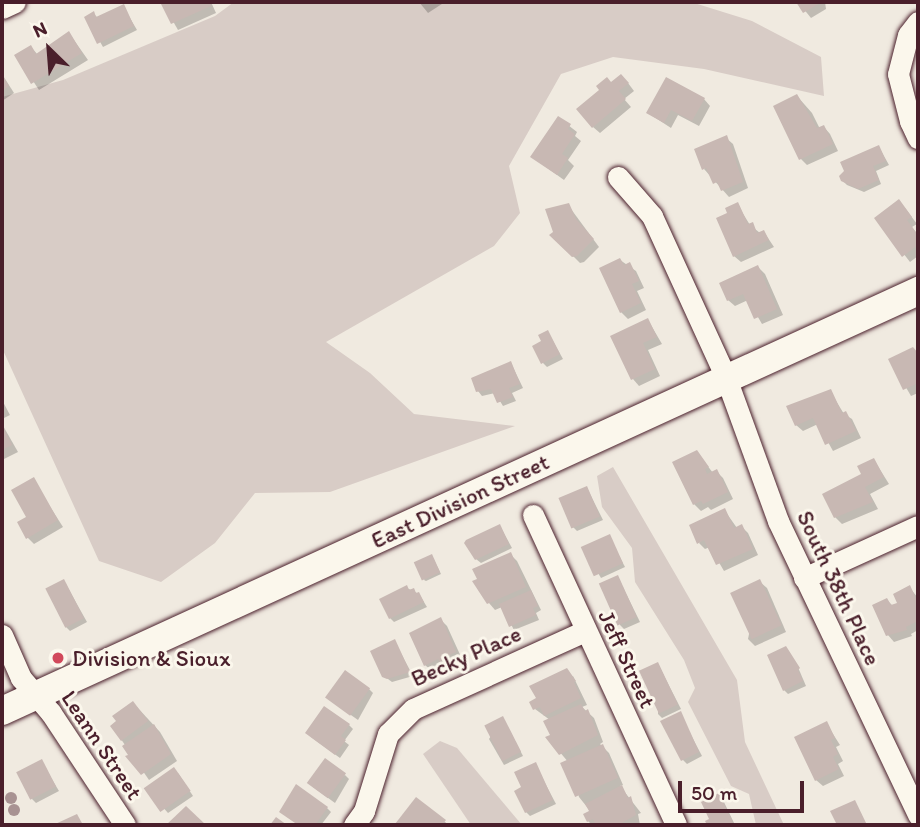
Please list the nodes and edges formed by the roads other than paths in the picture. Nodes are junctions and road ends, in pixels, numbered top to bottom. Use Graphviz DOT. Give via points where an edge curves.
graph roads {
  1 [pos="15,2"];
  2 [pos="2,8"];
  3 [pos="918,22"];
  4 [pos="918,138"];
  5 [pos="618,177"];
  6 [pos="918,291"];
  7 [pos="726,378"];
  8 [pos="533,515"];
  9 [pos="918,526"];
  10 [pos="804,578"];
  11 [pos="585,631"];
  12 [pos="2,635"];
  13 [pos="36,696"];
  14 [pos="2,711"];
  15 [pos="918,812"];
  16 [pos="125,825"];
  17 [pos="354,825"];
  18 [pos="676,825"];
  1 -- 2 [label="street"];
  3 -- 4 [label="street" via="908,35 898,74"];
  5 -- 7 [label="street, South 38th Place" via="652,216"];
  6 -- 7 [label="street, East Division Street"];
  7 -- 10 [label="street, South 38th Place" via="778,521"];
  7 -- 13 [label="street, East Division Street"];
  8 -- 11 [label="street, Jeff Street"];
  9 -- 10 [label="street"];
  10 -- 15 [label="street, South 38th Place"];
  11 -- 17 [label="street, Becky Place" via="413,709 388,734 364,811"];
  11 -- 18 [label="street, Jeff Street"];
  12 -- 13 [label="street, Leann Street" via="21,678"];
  13 -- 14 [label="street, East Division Street"];
  13 -- 16 [label="street, Leann Street"];
}
